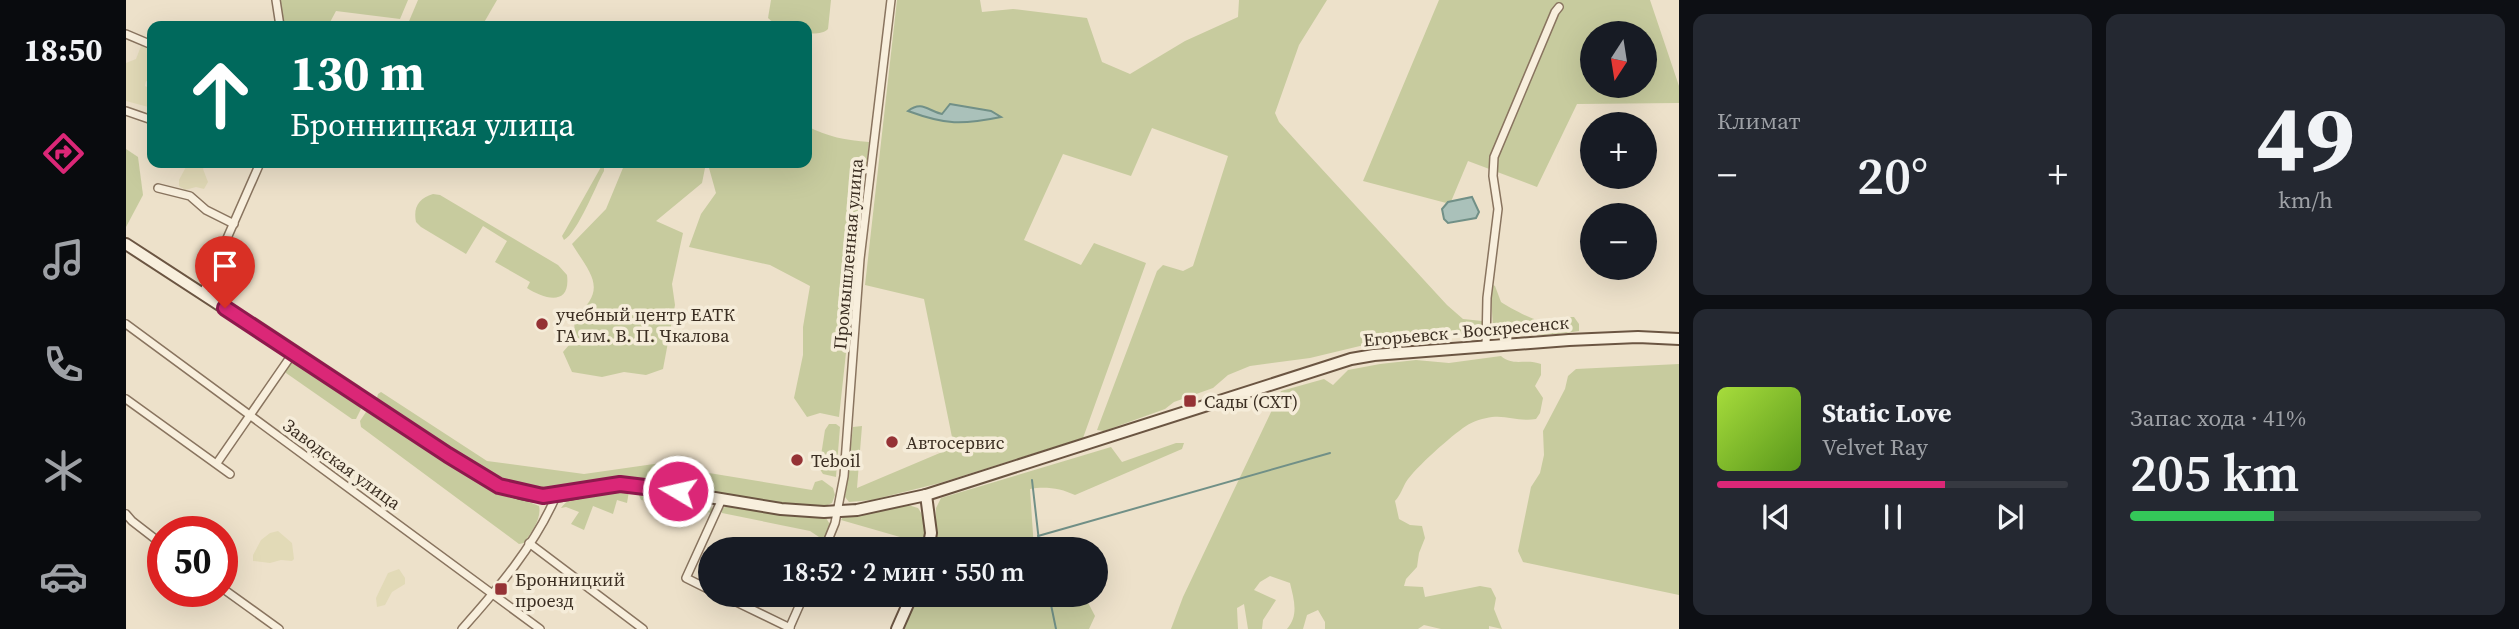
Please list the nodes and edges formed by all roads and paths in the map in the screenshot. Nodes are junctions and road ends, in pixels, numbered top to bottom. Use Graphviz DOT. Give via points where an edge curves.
graph roads {
  1 [pos="276,0"];
  2 [pos="891,0"];
  3 [pos="1559,7"];
  4 [pos="279,21"];
  5 [pos="126,34"];
  6 [pos="147,43"];
  7 [pos="126,111"];
  8 [pos="147,118"];
  9 [pos="258,168"];
  10 [pos="158,188"];
  11 [pos="234,224"];
  12 [pos="127,247"];
  13 [pos="203,293"];
  14 [pos="126,324"];
  15 [pos="1679,339"];
  16 [pos="1486,346"];
  17 [pos="293,353"];
  18 [pos="126,399"];
  19 [pos="250,416"];
  20 [pos="217,463"];
  21 [pos="230,474"];
  22 [pos="926,495"];
  23 [pos="555,496"];
  24 [pos="722,499"];
  25 [pos="837,511"];
  26 [pos="126,513"];
  27 [pos="147,533"];
  28 [pos="705,537"];
  29 [pos="828,537"];
  30 [pos="930,537"];
  31 [pos="529,543"];
  32 [pos="698,553"];
  33 [pos="698,584"];
  34 [pos="493,594"];
  35 [pos="238,600"];
  36 [pos="746,607"];
  37 [pos="799,607"];
  38 [pos="907,607"];
  39 [pos="640,628"];
  40 [pos="279,629"];
  41 [pos="462,629"];
  42 [pos="540,629"];
  43 [pos="790,629"];
  44 [pos="897,629"];
  1 -- 4 [label="street"];
  2 -- 25 [label="street, Промышленная улица" via="860,259 844,476"];
  3 -- 16 [label="street" via="1494,157 1499,209 1487,298"];
  5 -- 6 [label="street"];
  7 -- 8 [label="street"];
  9 -- 11 [label="street"];
  10 -- 11 [label="street" via="190,196"];
  11 -- 13 [label="street"];
  12 -- 13 [label="main road"];
  13 -- 17 [label="main road"];
  14 -- 19 [label="street, Заводская улица"];
  15 -- 16 [label="main road, Егорьевск - Воскресенск"];
  16 -- 22 [label="main road, Егорьевск - Воскресенск" via="1351,359"];
  17 -- 19 [label="street"];
  17 -- 23 [label="main road" via="490,481 519,492"];
  18 -- 20 [label="street"];
  19 -- 20 [label="street"];
  19 -- 34 [label="street, Заводская улица"];
  20 -- 21 [label="street"];
  22 -- 25 [label="main road"];
  22 -- 30 [label="main road"];
  23 -- 24 [label="main road" via="630,484"];
  23 -- 31 [label="street"];
  24 -- 25 [label="main road" via="802,511"];
  24 -- 28 [label="street"];
  25 -- 29 [label="street, Промышленная улица"];
  26 -- 27 [label="street"];
  31 -- 34 [label="street"];
  31 -- 39 [label="street"];
  32 -- 33 [label="street" via="687,578"];
  34 -- 41 [label="street"];
  34 -- 42 [label="street, Заводская улица"];
  35 -- 40 [label="street"];
  36 -- 43 [label="street"];
  37 -- 43 [label="street"];
  38 -- 44 [label="main road"];
}
